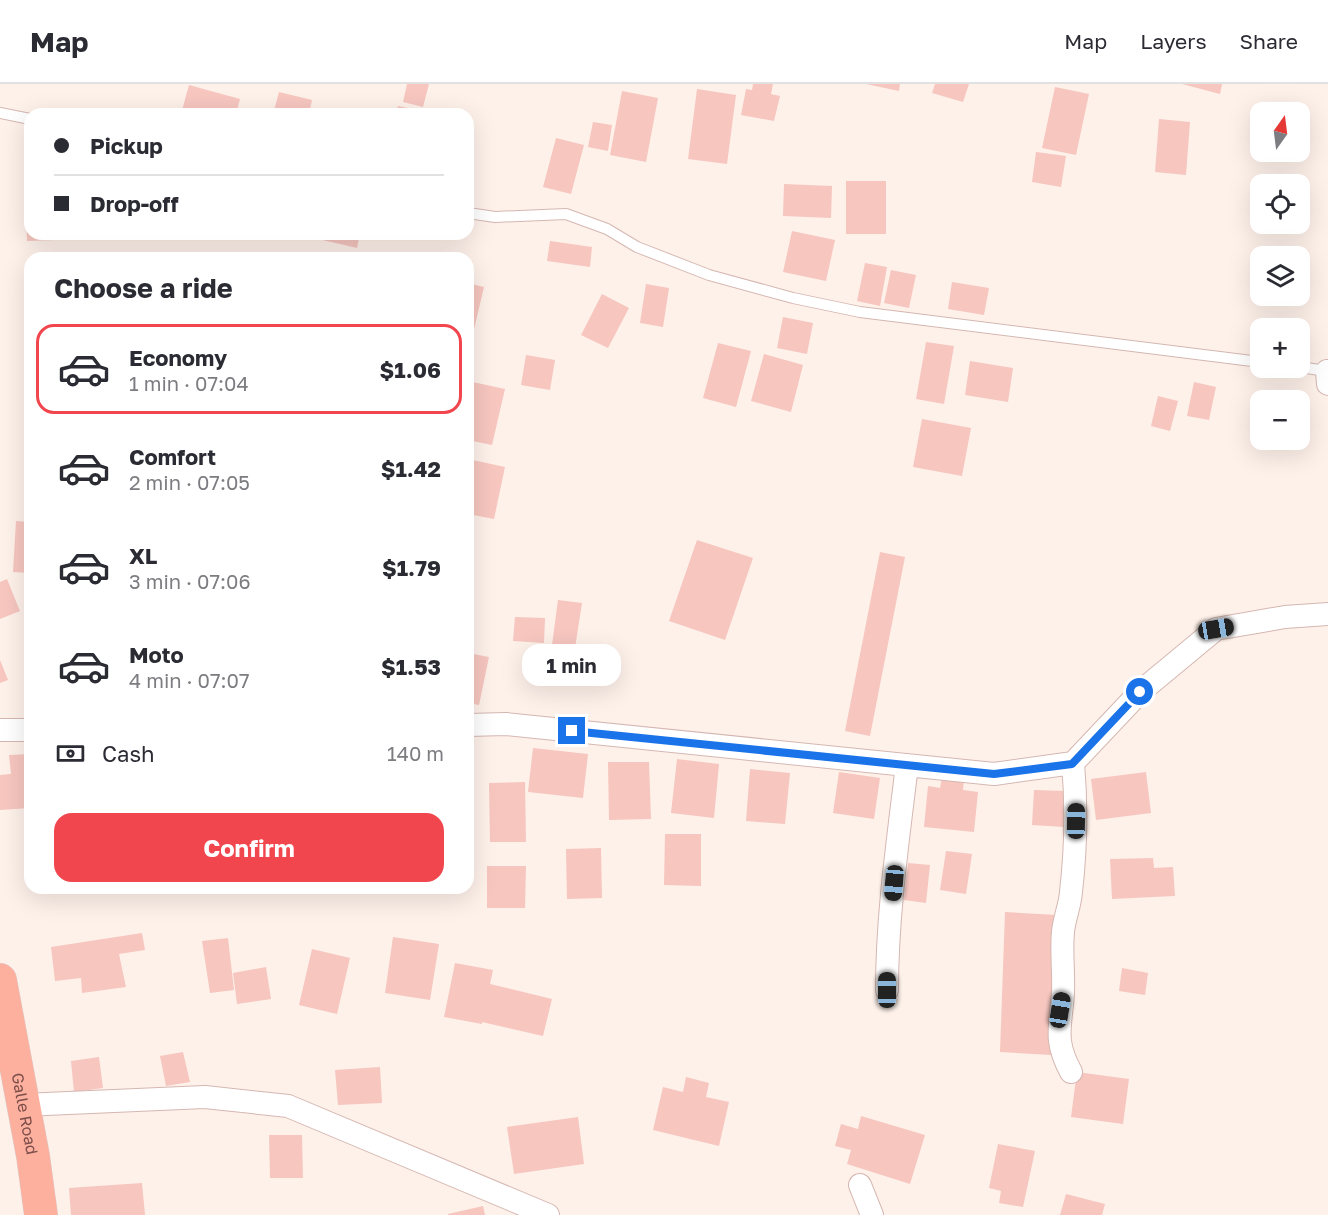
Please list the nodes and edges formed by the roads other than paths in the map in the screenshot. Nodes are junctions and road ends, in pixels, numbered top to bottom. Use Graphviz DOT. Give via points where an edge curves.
graph roads {
  1 [pos="0,113"];
  2 [pos="24,118"];
  3 [pos="474,214"];
  4 [pos="1250,361"];
  5 [pos="1310,371"];
  6 [pos="1327,377"];
  7 [pos="1328,614"];
  8 [pos="474,725"];
  9 [pos="0,730"];
  10 [pos="24,730"];
  11 [pos="1072,764"];
  12 [pos="907,765"];
  13 [pos="0,980"];
  14 [pos="887,990"];
  15 [pos="1071,1072"];
  16 [pos="23,1105"];
  17 [pos="860,1185"];
  18 [pos="41,1215"];
  19 [pos="548,1215"];
  20 [pos="872,1215"];
  1 -- 2 [label="lane"];
  3 -- 4 [label="lane" via="495,217 566,214 709,275 860,312"];
  5 -- 6 [label="lane"];
  7 -- 11 [label="street" via="1216,629 1140,692"];
  8 -- 12 [label="street" via="506,724"];
  9 -- 10 [label="street"];
  11 -- 12 [label="street" via="994,774"];
  11 -- 15 [label="street" via="1076,839 1063,932 1059,1040"];
  12 -- 14 [label="street"];
  13 -- 16 [label="highway, Galle Road"];
  16 -- 18 [label="highway, Galle Road"];
  16 -- 19 [label="street" via="205,1097 288,1106"];
  17 -- 20 [label="street"];
}
